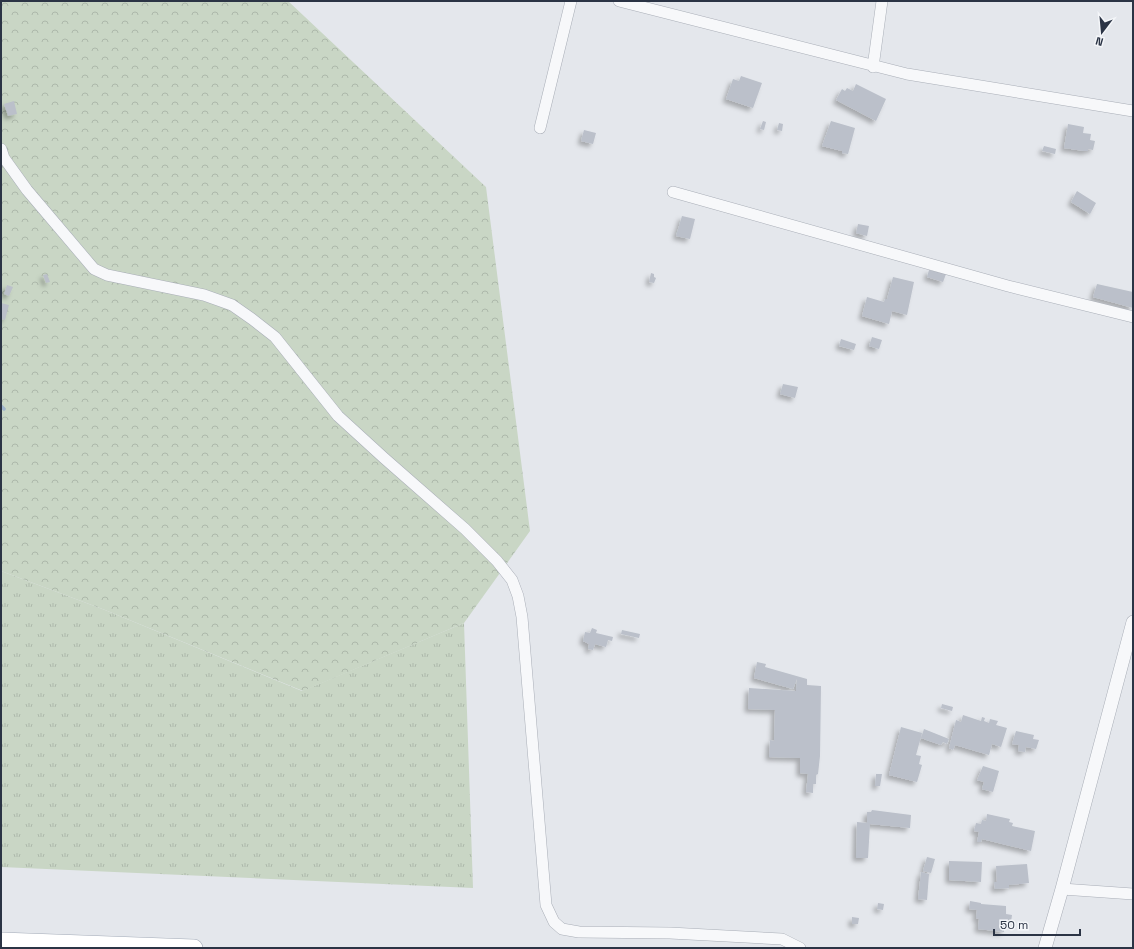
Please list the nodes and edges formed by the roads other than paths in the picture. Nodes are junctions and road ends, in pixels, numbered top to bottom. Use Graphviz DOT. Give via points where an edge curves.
graph roads {
  1 [pos="571,1"];
  2 [pos="619,1"];
  3 [pos="882,1"];
  4 [pos="873,66"];
  5 [pos="1133,111"];
  6 [pos="540,128"];
  7 [pos="1,149"];
  8 [pos="673,192"];
  9 [pos="1133,317"];
  10 [pos="1133,622"];
  11 [pos="1062,890"];
  12 [pos="1133,894"];
  13 [pos="1,941"];
  14 [pos="194,948"];
  15 [pos="800,948"];
  16 [pos="1045,948"];
  1 -- 6 [label="street"];
  2 -- 4 [label="street"];
  3 -- 4 [label="street"];
  4 -- 5 [label="street" via="907,74"];
  7 -- 15 [label="street" via="4,158 27,190 94,269 107,275 204,295 232,306 275,337 338,416 465,529 498,561 512,580 522,616 546,905 554,922 562,929 579,932 670,933 782,939"];
  8 -- 9 [label="street" via="1008,286"];
  10 -- 11 [label="street"];
  11 -- 12 [label="street"];
  11 -- 16 [label="street"];
  13 -- 14 [label="main road"];
}
